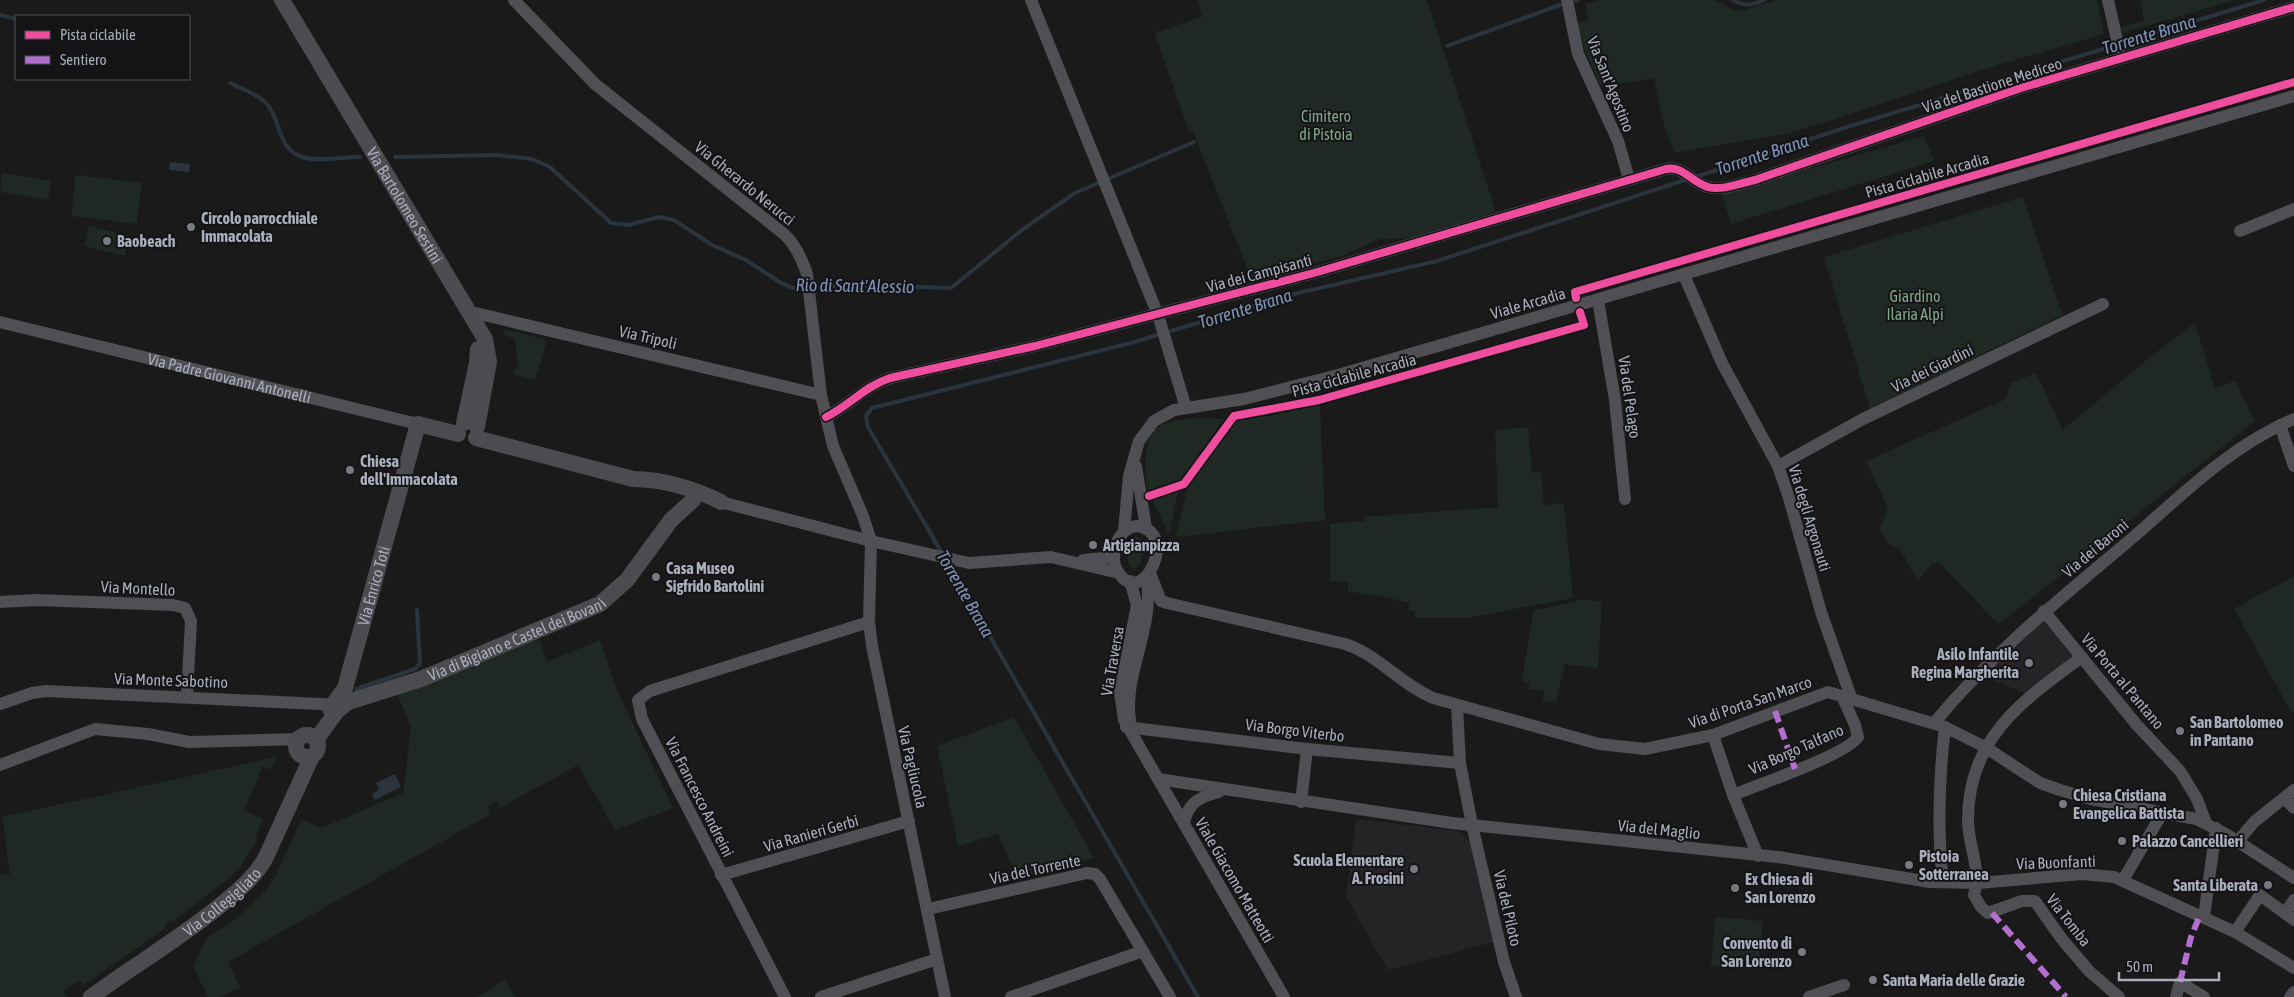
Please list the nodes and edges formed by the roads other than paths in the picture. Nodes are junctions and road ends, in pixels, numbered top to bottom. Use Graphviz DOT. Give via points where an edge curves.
graph roads {
  1 [pos="282,0"];
  2 [pos="514,0"];
  3 [pos="1031,0"];
  4 [pos="1566,0"];
  5 [pos="2108,0"];
  6 [pos="2293,4"];
  7 [pos="2120,54"];
  8 [pos="2294,96"];
  9 [pos="1629,179"];
  10 [pos="1700,184"];
  11 [pos="2294,209"];
  12 [pos="2240,231"];
  13 [pos="1684,274"];
  14 [pos="1598,300"];
  15 [pos="2103,304"];
  16 [pos="467,311"];
  17 [pos="1159,319"];
  18 [pos="0,322"];
  19 [pos="821,395"];
  20 [pos="1184,402"];
  21 [pos="826,417"];
  22 [pos="2294,419"];
  23 [pos="418,424"];
  24 [pos="2280,425"];
  25 [pos="469,431"];
  26 [pos="1135,456"];
  27 [pos="1778,466"];
  28 [pos="2294,466"];
  29 [pos="634,479"];
  30 [pos="1625,499"];
  31 [pos="693,500"];
  32 [pos="721,502"];
  33 [pos="1146,528"];
  34 [pos="1124,531"];
  35 [pos="871,541"];
  36 [pos="1114,557"];
  37 [pos="1070,560"];
  38 [pos="1119,573"];
  39 [pos="1148,576"];
  40 [pos="1130,581"];
  41 [pos="0,602"];
  42 [pos="2044,611"];
  43 [pos="869,622"];
  44 [pos="2082,656"];
  45 [pos="187,696"];
  46 [pos="1846,697"];
  47 [pos="0,704"];
  48 [pos="339,704"];
  49 [pos="1457,706"];
  50 [pos="1940,725"];
  51 [pos="1129,727"];
  52 [pos="1713,735"];
  53 [pos="303,747"];
  54 [pos="1985,747"];
  55 [pos="1307,749"];
  56 [pos="1460,763"];
  57 [pos="0,765"];
  58 [pos="1158,779"];
  59 [pos="1224,791"];
  60 [pos="1733,794"];
  61 [pos="2289,794"];
  62 [pos="1301,802"];
  63 [pos="2294,808"];
  64 [pos="2160,811"];
  65 [pos="909,821"];
  66 [pos="1184,823"];
  67 [pos="1472,825"];
  68 [pos="2211,826"];
  69 [pos="2238,841"];
  70 [pos="1758,856"];
  71 [pos="722,875"];
  72 [pos="2294,878"];
  73 [pos="2123,880"];
  74 [pos="1943,882"];
  75 [pos="1978,883"];
  76 [pos="2294,900"];
  77 [pos="928,909"];
  78 [pos="2204,917"];
  79 [pos="2290,917"];
  80 [pos="2235,932"];
  81 [pos="1143,951"];
  82 [pos="937,959"];
  83 [pos="2294,968"];
  84 [pos="1844,985"];
  85 [pos="2294,992"];
  86 [pos="91,997"];
  87 [pos="786,997"];
  88 [pos="821,997"];
  89 [pos="945,997"];
  90 [pos="1011,997"];
  91 [pos="1170,997"];
  92 [pos="1284,997"];
  93 [pos="1516,997"];
  94 [pos="1810,997"];
  95 [pos="2119,997"];
  96 [pos="2176,997"];
  97 [pos="2204,997"];
  98 [pos="2290,997"];
  1 -- 16 [label="main road, Via Bartolomeo Sestini"];
  2 -- 19 [label="street, Via Gherardo Nerucci" via="595,84 789,238 807,274"];
  3 -- 17 [label="street"];
  4 -- 9 [label="street, Via Sant'Agostino" via="1578,54 1618,141"];
  5 -- 7 [label="street"];
  6 -- 7 [label="street, Via del Bastione Mediceo"];
  7 -- 10 [label="street, Via del Bastione Mediceo" via="1754,180 1715,188"];
  8 -- 13 [label="street, Viale Arcadia"];
  9 -- 10 [label="street, Via dei Campisanti" via="1670,168 1679,169"];
  9 -- 17 [label="street, Via dei Campisanti"];
  11 -- 12 [label="street"];
  13 -- 14 [label="street, Viale Arcadia"];
  13 -- 27 [label="street, Via degli Argonauti" via="1722,362"];
  14 -- 20 [label="street, Viale Arcadia" via="1270,393 1218,404"];
  14 -- 30 [label="street, Via del Pelago" via="1615,400"];
  15 -- 27 [label="street, Via dei Giardini" via="1863,419"];
  16 -- 19 [label="street, Via Tripoli"];
  16 -- 25 [label="main road, Via Bartolomeo Sestini" via="476,326 477,363"];
  17 -- 20 [label="street"];
  17 -- 21 [label="street, Via dei Campisanti" via="890,378 876,383"];
  18 -- 23 [label="street, Via Padre Giovanni Antonelli"];
  19 -- 21 [label="street, Via Gherardo Nerucci"];
  20 -- 26 [label="street, Viale Arcadia" via="1154,421 1143,434"];
  21 -- 35 [label="street, Via Gherardo Nerucci" via="833,446"];
  22 -- 24 [label="street, Via dei Baroni"];
  23 -- 25 [label="main road, Via Padre Giovanni Antonelli"];
  23 -- 48 [label="main road, Via Enrico Toti"];
  24 -- 28 [label="street"];
  24 -- 42 [label="street, Via dei Baroni" via="2236,450"];
  25 -- 29 [label="main road, Via Padre Giovanni Antonelli"];
  26 -- 33 [label="street, Viale Arcadia"];
  26 -- 34 [label="street, Viale Arcadia" via="1129,476"];
  27 -- 46 [label="street, Via degli Argonauti"];
  29 -- 31 [label="main road" via="645,488"];
  29 -- 32 [label="main road" via="687,489"];
  31 -- 32 [label="main road"];
  31 -- 48 [label="main road, Via di Bigiano e Castel dei Bovani" via="671,520 627,580 600,604 421,679"];
  32 -- 35 [label="street"];
  33 -- 34 [label="street" via="1134,526"];
  33 -- 39 [label="street" via="1154,536 1156,546 1155,561"];
  34 -- 36 [label="street"];
  35 -- 37 [label="street" via="969,563 1042,556"];
  35 -- 43 [label="street, Via Pagliucola"];
  36 -- 37 [label="street"];
  36 -- 38 [label="street"];
  37 -- 38 [label="street"];
  38 -- 40 [label="street"];
  39 -- 40 [label="street"];
  39 -- 49 [label="street, Via di Porta San Marco" via="1161,601 1352,647 1377,659 1420,692"];
  39 -- 51 [label="street, Via Traversa" via="1149,604 1129,700"];
  40 -- 51 [label="street, Via Traversa" via="1137,605 1120,692 1120,704"];
  41 -- 45 [label="street, Via Montello" via="36,600 185,608 191,625"];
  42 -- 44 [label="street, Via Porta al Pantano"];
  42 -- 50 [label="street, Via dei Baroni" via="1987,664"];
  43 -- 65 [label="street, Via Pagliucola" via="882,700"];
  43 -- 71 [label="street, Via Francesco Andreini" via="640,696 638,705 642,718"];
  44 -- 54 [label="street" via="2032,695"];
  44 -- 68 [label="street, Via Porta al Pantano" via="2136,724 2180,771"];
  45 -- 47 [label="street, Via Monte Sabotino" via="46,691"];
  45 -- 48 [label="street, Via Monte Sabotino"];
  46 -- 50 [label="street, Via di Porta San Marco"];
  46 -- 52 [label="street, Via di Porta San Marco" via="1828,692"];
  46 -- 60 [label="street, Via Borgo Talfano" via="1858,737 1854,742"];
  48 -- 53 [label="main road, Via di Bigiano e Castel dei Bovani"];
  49 -- 52 [label="street, Via di Porta San Marco" via="1628,749 1655,748"];
  49 -- 56 [label="street, Via del Piloto"];
  50 -- 54 [label="street, Via di Porta San Marco"];
  50 -- 74 [label="street" via="1940,856"];
  51 -- 55 [label="street, Via Borgo Viterbo"];
  51 -- 58 [label="street, Via Traversa"];
  52 -- 60 [label="street"];
  53 -- 57 [label="street" via="274,738 189,742 95,729"];
  53 -- 86 [label="main road, Via Collegigliato" via="266,857 257,872 186,933"];
  54 -- 64 [label="street, Via di Porta San Marco" via="2049,787 2091,799"];
  54 -- 75 [label="street" via="1972,788 1968,821"];
  55 -- 56 [label="street, Via Borgo Viterbo"];
  55 -- 62 [label="street"];
  56 -- 67 [label="street, Via del Piloto"];
  58 -- 59 [label="street, Via del Maglio"];
  58 -- 66 [label="street, Viale Giacomo Matteotti"];
  59 -- 62 [label="street, Via del Maglio"];
  59 -- 66 [label="street" via="1195,801 1187,811"];
  60 -- 70 [label="street"];
  61 -- 63 [label="street"];
  61 -- 69 [label="street" via="2254,822"];
  62 -- 67 [label="street, Via del Maglio"];
  64 -- 68 [label="street, Via di Porta San Marco"];
  64 -- 73 [label="street"];
  65 -- 71 [label="street, Via Ranieri Gerbi"];
  65 -- 77 [label="street, Via Pagliucola"];
  66 -- 92 [label="street, Viale Giacomo Matteotti"];
  67 -- 70 [label="street, Via del Maglio"];
  67 -- 93 [label="street, Via del Piloto" via="1504,962"];
  68 -- 69 [label="street, Via di Porta San Marco"];
  68 -- 78 [label="street"];
  69 -- 72 [label="street, Via di Porta San Marco"];
  70 -- 74 [label="street, Via del Maglio"];
  71 -- 87 [label="street, Via Francesco Andreini"];
  73 -- 75 [label="street, Via Buonfanti" via="2082,874"];
  73 -- 78 [label="street, Via Buonfanti"];
  74 -- 75 [label="street, Via Buonfanti"];
  75 -- 95 [label="street, Via Tomba" via="1974,895 1988,913 2022,901 2036,902 2088,971"];
  76 -- 79 [label="street"];
  77 -- 81 [label="street, Via del Torrente" via="1087,873 1095,874"];
  77 -- 82 [label="street, Via Pagliucola"];
  78 -- 80 [label="street, Via Buonfanti"];
  79 -- 80 [label="street" via="2260,895"];
  80 -- 83 [label="street, Via Buonfanti"];
  81 -- 90 [label="street"];
  81 -- 91 [label="street, Via del Torrente"];
  82 -- 88 [label="street"];
  82 -- 89 [label="street, Via Pagliucola"];
  84 -- 94 [label="street"];
  85 -- 98 [label="street"];
  96 -- 97 [label="street" via="2180,982"];
}
